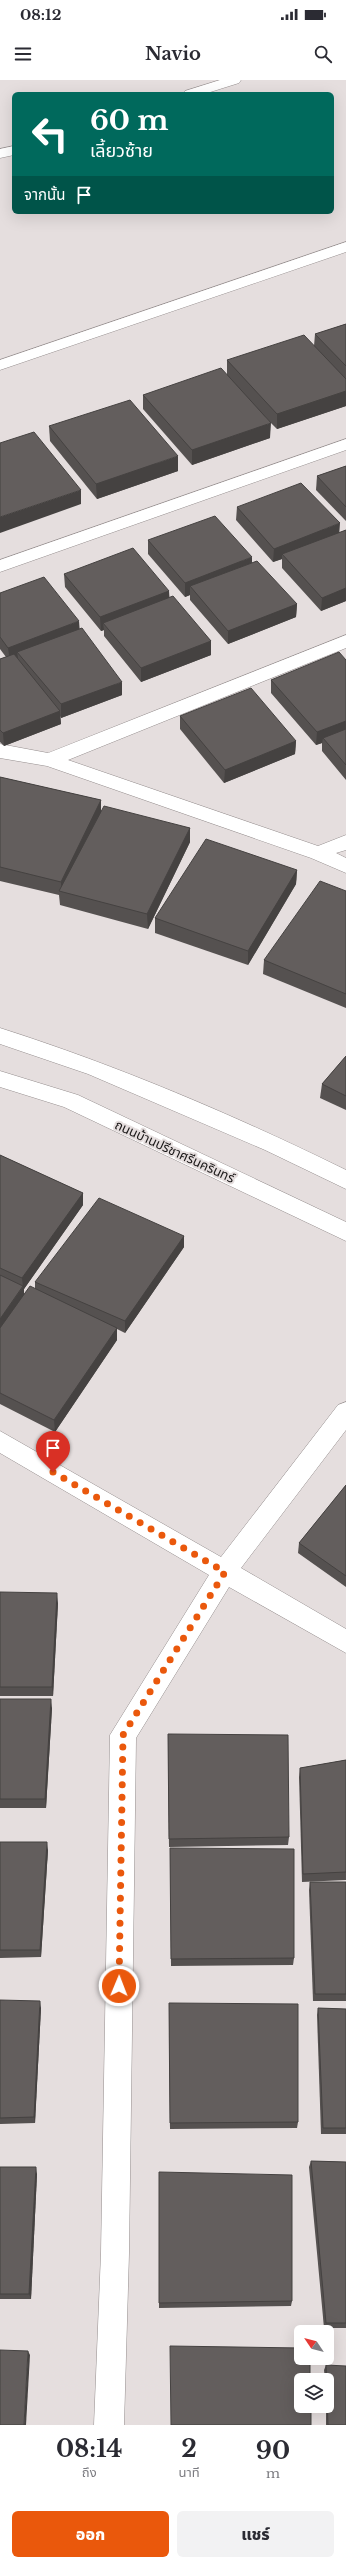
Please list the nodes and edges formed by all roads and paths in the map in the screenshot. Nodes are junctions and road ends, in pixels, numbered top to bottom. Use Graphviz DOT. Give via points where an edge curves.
graph roads {
  1 [pos="234,80"];
  2 [pos="196,92"];
  3 [pos="12,151"];
  4 [pos="0,154"];
  5 [pos="346,247"];
  6 [pos="0,365"];
  7 [pos="346,444"];
  8 [pos="0,566"];
  9 [pos="346,641"];
  10 [pos="0,751"];
  11 [pos="49,760"];
  12 [pos="346,842"];
  13 [pos="318,853"];
  14 [pos="346,866"];
  15 [pos="0,1036"];
  16 [pos="0,1079"];
  17 [pos="346,1180"];
  18 [pos="346,1232"];
  19 [pos="346,1412"];
  20 [pos="0,1441"];
  21 [pos="225,1572"];
  22 [pos="346,1642"];
  23 [pos="109,2425"];
  1 -- 2 [label="street"];
  3 -- 4 [label="street"];
  5 -- 6 [label="street"];
  7 -- 8 [label="street"];
  9 -- 11 [label="street"];
  10 -- 11 [label="street"];
  11 -- 13 [label="street"];
  12 -- 13 [label="street"];
  13 -- 14 [label="street"];
  15 -- 17 [label="street" via="102,1071 273,1144"];
  16 -- 18 [label="street, ถนนบ้านปรีชาศรีนครินทร์" via="71,1101"];
  19 -- 21 [label="street"];
  20 -- 21 [label="street"];
  21 -- 22 [label="street"];
  21 -- 23 [label="street" via="123,1735 115,2253"];
}
